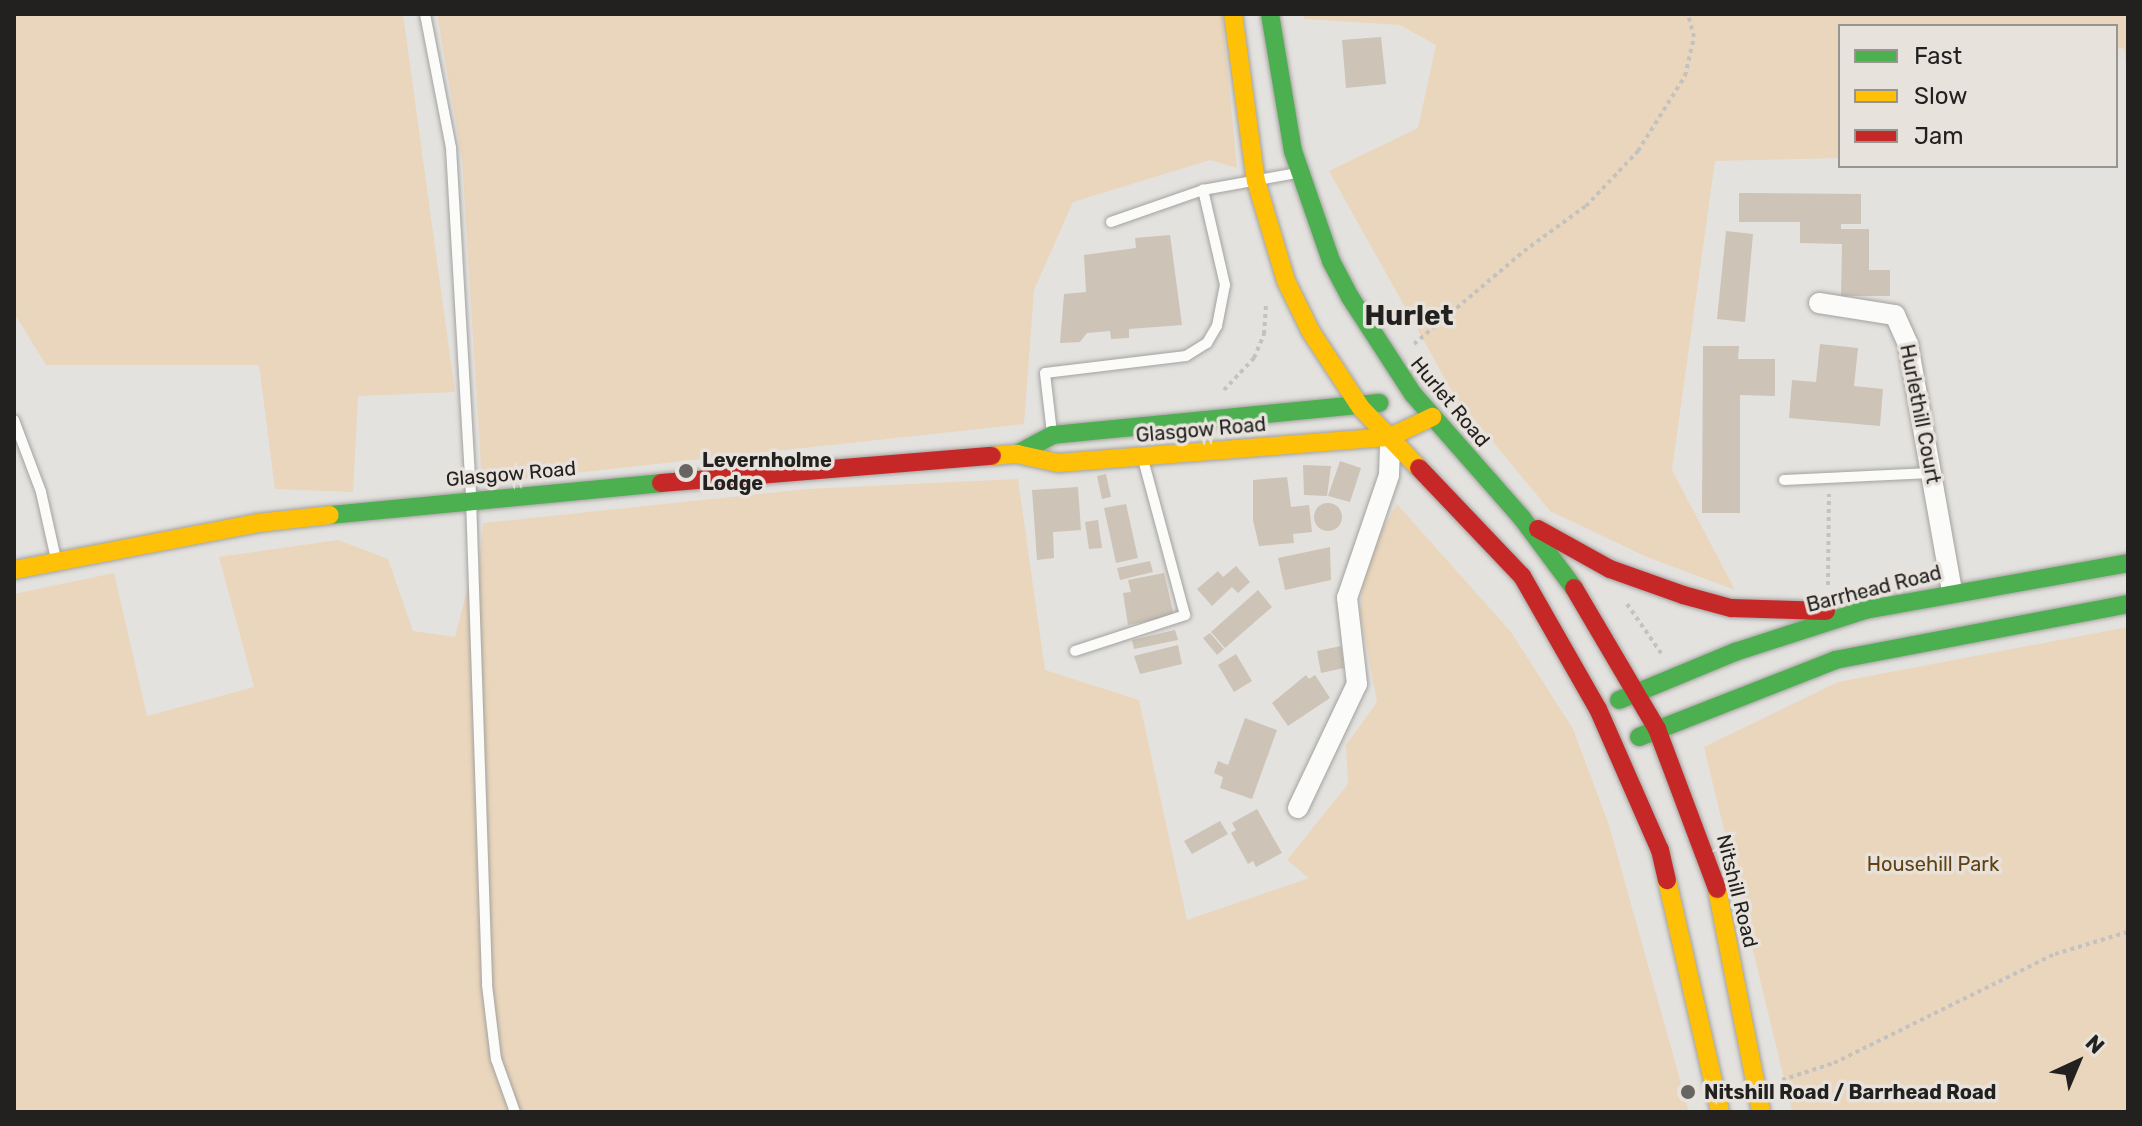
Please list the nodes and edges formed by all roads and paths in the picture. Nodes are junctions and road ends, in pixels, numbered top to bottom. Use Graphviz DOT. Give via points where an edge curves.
graph roads {
  1 [pos="425,14"];
  2 [pos="1233,14"];
  3 [pos="1270,14"];
  4 [pos="1688,14"];
  5 [pos="1299,172"];
  6 [pos="1256,181"];
  7 [pos="1203,190"];
  8 [pos="1111,222"];
  9 [pos="1271,293"];
  10 [pos="1819,303"];
  11 [pos="1389,362"];
  12 [pos="1413,394"];
  13 [pos="1361,408"];
  14 [pos="1432,417"];
  15 [pos="14,420"];
  16 [pos="1210,421"];
  17 [pos="1136,428"];
  18 [pos="1052,435"];
  19 [pos="1390,437"];
  20 [pos="1017,454"];
  21 [pos="1143,458"];
  22 [pos="1058,463"];
  23 [pos="1931,473"];
  24 [pos="1830,479"];
  25 [pos="1784,480"];
  26 [pos="471,498"];
  27 [pos="1522,518"];
  28 [pos="56,559"];
  29 [pos="2128,563"];
  30 [pos="14,570"];
  31 [pos="1617,572"];
  32 [pos="2076,572"];
  33 [pos="1952,592"];
  34 [pos="2128,604"];
  35 [pos="2084,613"];
  36 [pos="1822,619"];
  37 [pos="1075,651"];
  38 [pos="1831,661"];
  39 [pos="1677,676"];
  40 [pos="1640,691"];
  41 [pos="1598,709"];
  42 [pos="1657,729"];
  43 [pos="1617,746"];
  44 [pos="1298,808"];
  45 [pos="2128,932"];
  46 [pos="1755,1088"];
  47 [pos="515,1112"];
  48 [pos="1720,1112"];
  49 [pos="1761,1112"];
  1 -- 26 [label="lane" via="451,148"];
  2 -- 6 [label="main road"];
  3 -- 5 [label="main road, Hurlet Road"];
  4 -- 11 [label="path" via="1694,37 1685,76 1638,151 1586,206"];
  5 -- 6 [label="lane"];
  5 -- 11 [label="main road, Hurlet Road" via="1331,261"];
  6 -- 7 [label="lane"];
  6 -- 13 [label="main road" via="1286,281 1311,332"];
  7 -- 8 [label="lane"];
  7 -- 18 [label="lane" via="1225,285 1217,326 1207,343 1186,356 1045,373"];
  9 -- 16 [label="path" via="1254,358 1210,401"];
  10 -- 23 [label="street, Hurlethill Court" via="1895,315 1908,344"];
  11 -- 12 [label="main road, Hurlet Road"];
  12 -- 13 [label="main road, Glasgow Road"];
  12 -- 14 [label="main road, Hurlet Road"];
  13 -- 16 [label="main road, Glasgow Road"];
  13 -- 19 [label="main road"];
  14 -- 19 [label="main road"];
  14 -- 27 [label="main road, Hurlet Road"];
  15 -- 28 [label="lane" via="41,492"];
  16 -- 17 [label="main road, Glasgow Road"];
  17 -- 18 [label="main road, Glasgow Road"];
  17 -- 21 [label="lane"];
  18 -- 20 [label="main road, Glasgow Road"];
  18 -- 22 [label="lane"];
  19 -- 21 [label="main road, Glasgow Road"];
  19 -- 41 [label="main road" via="1475,521 1546,612"];
  19 -- 44 [label="street" via="1389,475 1347,598 1357,684"];
  20 -- 22 [label="main road, Glasgow Road"];
  20 -- 26 [label="main road, Glasgow Road"];
  21 -- 22 [label="main road, Glasgow Road"];
  21 -- 37 [label="lane" via="1185,615"];
  23 -- 24 [label="lane"];
  23 -- 33 [label="street, Hurlethill Court"];
  24 -- 25 [label="lane"];
  24 -- 36 [label="path"];
  26 -- 28 [label="main road, Glasgow Road" via="258,523"];
  26 -- 47 [label="lane" via="487,985 496,1059"];
  27 -- 31 [label="main road"];
  27 -- 40 [label="main road, Hurlet Road" via="1591,610"];
  28 -- 30 [label="main road, Glasgow Road"];
  29 -- 32 [label="main road, Barrhead Road"];
  31 -- 36 [label="main road" via="1731,608"];
  31 -- 39 [label="path" via="1622,597"];
  32 -- 33 [label="main road, Barrhead Road"];
  32 -- 35 [label="main road"];
  33 -- 36 [label="main road, Barrhead Road"];
  34 -- 35 [label="main road"];
  35 -- 38 [label="main road"];
  36 -- 38 [label="main road"];
  36 -- 39 [label="main road, Barrhead Road"];
  38 -- 42 [label="main road"];
  39 -- 40 [label="main road, Barrhead Road"];
  40 -- 41 [label="main road, Barrhead Road"];
  40 -- 42 [label="main road, Nitshill Road"];
  41 -- 43 [label="main road"];
  42 -- 43 [label="main road"];
  42 -- 46 [label="main road, Nitshill Road" via="1704,844 1722,907"];
  43 -- 48 [label="main road" via="1674,898"];
  45 -- 46 [label="path" via="2055,954 1834,1063"];
  46 -- 49 [label="main road, Nitshill Road"];
}
